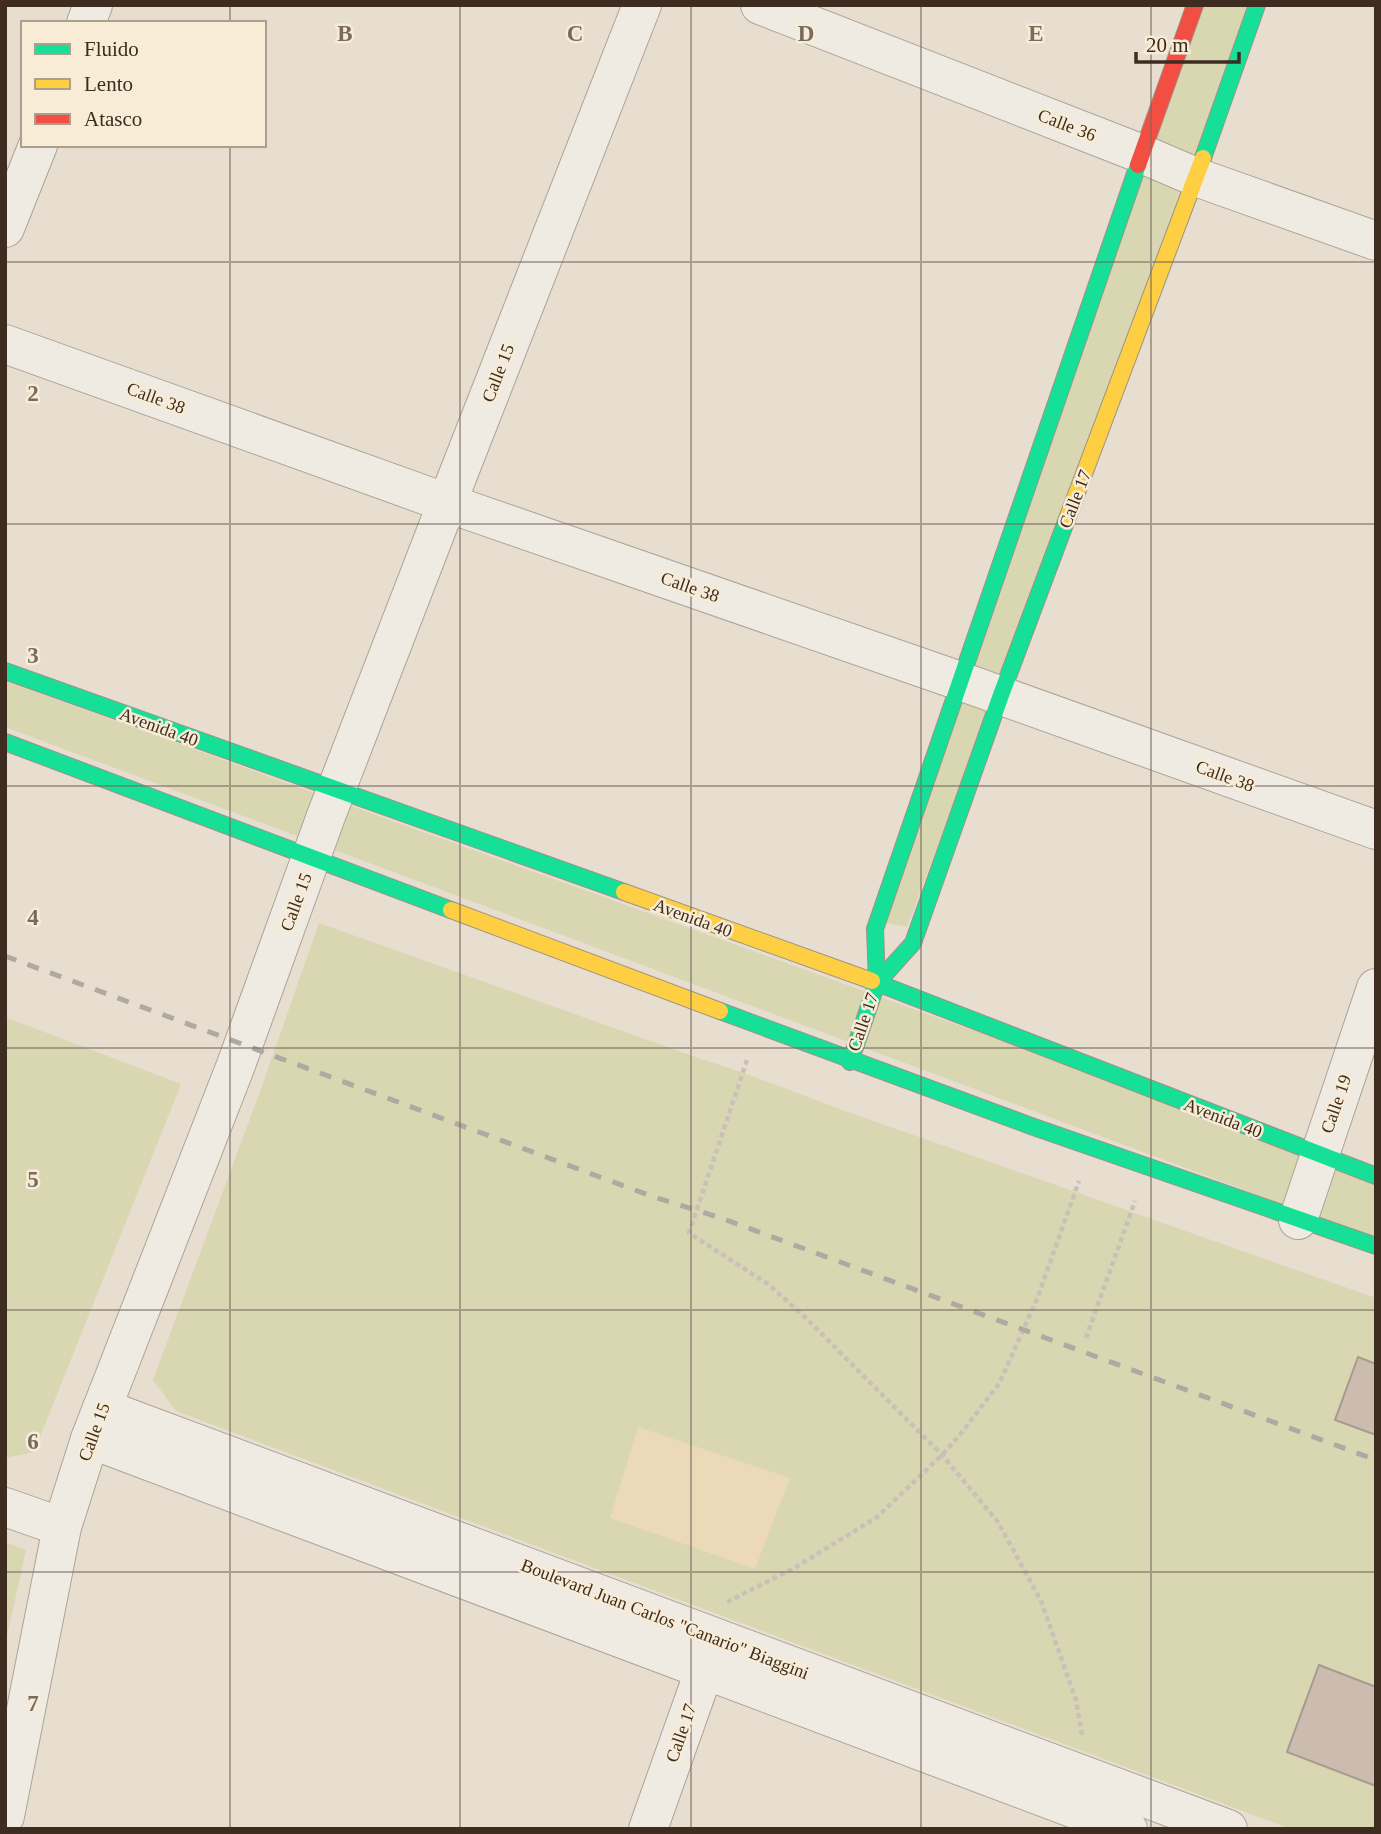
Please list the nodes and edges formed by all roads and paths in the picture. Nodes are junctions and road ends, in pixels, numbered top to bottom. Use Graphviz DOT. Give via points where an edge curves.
graph roads {
  1 [pos="642,5"];
  2 [pos="760,5"];
  3 [pos="1195,5"];
  4 [pos="1257,5"];
  5 [pos="37,147"];
  6 [pos="1142,154"];
  7 [pos="1196,177"];
  8 [pos="5,228"];
  9 [pos="1376,241"];
  10 [pos="5,344"];
  11 [pos="447,503"];
  12 [pos="5,671"];
  13 [pos="960,681"];
  14 [pos="1001,695"];
  15 [pos="5,742"];
  16 [pos="337,791"];
  17 [pos="1376,830"];
  18 [pos="312,855"];
  19 [pos="877,983"];
  20 [pos="1376,988"];
  21 [pos="751,1047"];
  22 [pos="850,1062"];
  23 [pos="1318,1155"];
  24 [pos="1083,1170"];
  25 [pos="1376,1176"];
  26 [pos="1139,1191"];
  27 [pos="1298,1220"];
  28 [pos="1376,1246"];
  29 [pos="1086,1338"];
  30 [pos="96,1424"];
  31 [pos="942,1455"];
  32 [pos="5,1507"];
  33 [pos="62,1527"];
  34 [pos="714,1637"];
  35 [pos="1103,1807"];
  36 [pos="5,1816"];
  37 [pos="648,1829"];
  38 [pos="1228,1829"];
  1 -- 11 [label="street, Calle 15"];
  2 -- 6 [label="street, Calle 36"];
  3 -- 6 [label="main road, Calle 17"];
  4 -- 7 [label="main road, Calle 17"];
  5 -- 8 [label="street"];
  6 -- 7 [label="street, Calle 36"];
  6 -- 13 [label="main road, Calle 17"];
  7 -- 9 [label="street, Calle 36"];
  7 -- 14 [label="main road, Calle 17"];
  10 -- 11 [label="street, Calle 38"];
  11 -- 13 [label="street, Calle 38"];
  11 -- 16 [label="street, Calle 15"];
  12 -- 16 [label="main road, Avenida 40"];
  13 -- 14 [label="street, Calle 38"];
  13 -- 19 [label="main road, Calle 17" via="876,929"];
  14 -- 17 [label="street, Calle 38"];
  14 -- 19 [label="main road, Calle 17" via="913,943"];
  15 -- 18 [label="main road"];
  16 -- 18 [label="street, Calle 15"];
  16 -- 19 [label="main road, Avenida 40"];
  18 -- 22 [label="main road"];
  18 -- 30 [label="street, Calle 15"];
  19 -- 22 [label="main road, Calle 17"];
  19 -- 23 [label="main road, Avenida 40"];
  20 -- 23 [label="street, Calle 19"];
  21 -- 31 [label="path" via="689,1233 768,1284"];
  22 -- 27 [label="main road"];
  23 -- 25 [label="main road, Avenida 40"];
  23 -- 27 [label="street, Calle 19"];
  24 -- 31 [label="path" via="1037,1299 999,1384"];
  26 -- 29 [label="path"];
  27 -- 28 [label="main road"];
  30 -- 33 [label="street, Calle 15"];
  30 -- 34 [label="street, Boulevard Juan Carlos \"Canario\" Biaggini"];
  31 -- 34 [label="path" via="877,1517 796,1567"];
  31 -- 35 [label="path" via="998,1522 1041,1601 1076,1700"];
  32 -- 33 [label="street"];
  33 -- 36 [label="street, Calle 15"];
  34 -- 35 [label="street, Boulevard Juan Carlos \"Canario\" Biaggini"];
  34 -- 37 [label="street, Calle 17"];
  35 -- 38 [label="street, Boulevard Juan Carlos \"Canario\" Biaggini"];
}
